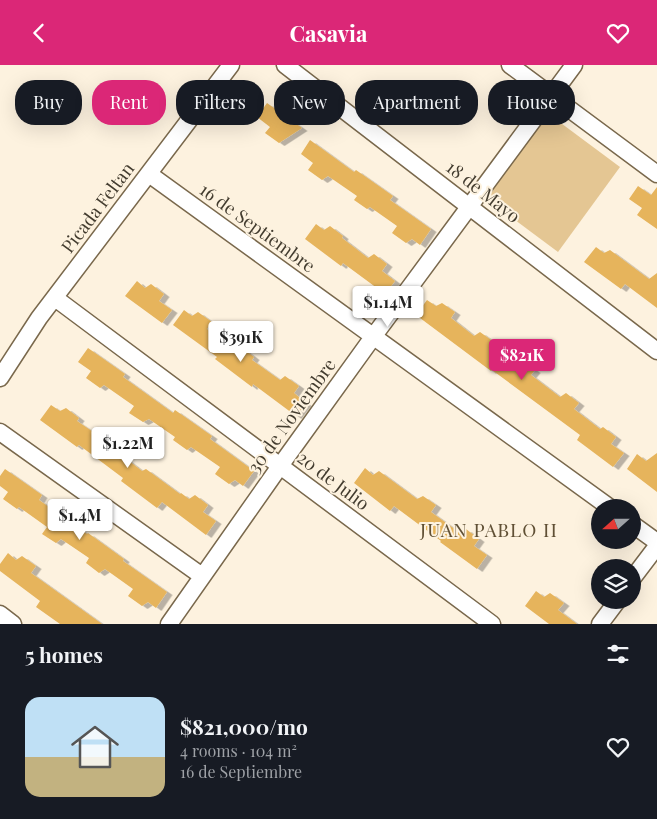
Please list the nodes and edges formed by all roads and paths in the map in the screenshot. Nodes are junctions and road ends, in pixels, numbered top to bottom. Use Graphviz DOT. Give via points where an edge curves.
graph roads {
  1 [pos="231,65"];
  2 [pos="285,65"];
  3 [pos="510,65"];
  4 [pos="574,65"];
  5 [pos="531,80"];
  6 [pos="563,80"];
  7 [pos="575,112"];
  8 [pos="530,125"];
  9 [pos="149,174"];
  10 [pos="657,174"];
  11 [pos="469,207"];
  12 [pos="55,298"];
  13 [pos="373,337"];
  14 [pos="657,351"];
  15 [pos="0,378"];
  16 [pos="0,432"];
  17 [pos="280,466"];
  18 [pos="598,499"];
  19 [pos="641,530"];
  20 [pos="657,542"];
  21 [pos="657,546"];
  22 [pos="641,567"];
  23 [pos="202,576"];
  24 [pos="611,609"];
  25 [pos="0,614"];
  26 [pos="13,624"];
  27 [pos="169,624"];
  28 [pos="492,624"];
  29 [pos="600,624"];
  1 -- 9 [label="street, Picada Feltan"];
  2 -- 11 [label="street, 18 de Mayo"];
  3 -- 5 [label="street"];
  4 -- 6 [label="street, 30 de Noviembre"];
  7 -- 10 [label="street"];
  8 -- 11 [label="street, 30 de Noviembre"];
  9 -- 12 [label="street, Picada Feltan"];
  9 -- 13 [label="street, 16 de Septiembre"];
  11 -- 13 [label="street, 30 de Noviembre"];
  11 -- 14 [label="street, 18 de Mayo"];
  12 -- 15 [label="street, Picada Feltan"];
  12 -- 17 [label="street, 20 de Julio"];
  13 -- 17 [label="street, 30 de Noviembre"];
  13 -- 18 [label="street, 16 de Septiembre"];
  16 -- 23 [label="street"];
  17 -- 23 [label="street, 30 de Noviembre"];
  17 -- 28 [label="street, 20 de Julio"];
  19 -- 20 [label="street"];
  21 -- 22 [label="street"];
  23 -- 27 [label="street, 30 de Noviembre"];
  24 -- 29 [label="street"];
  25 -- 26 [label="street"];
}
